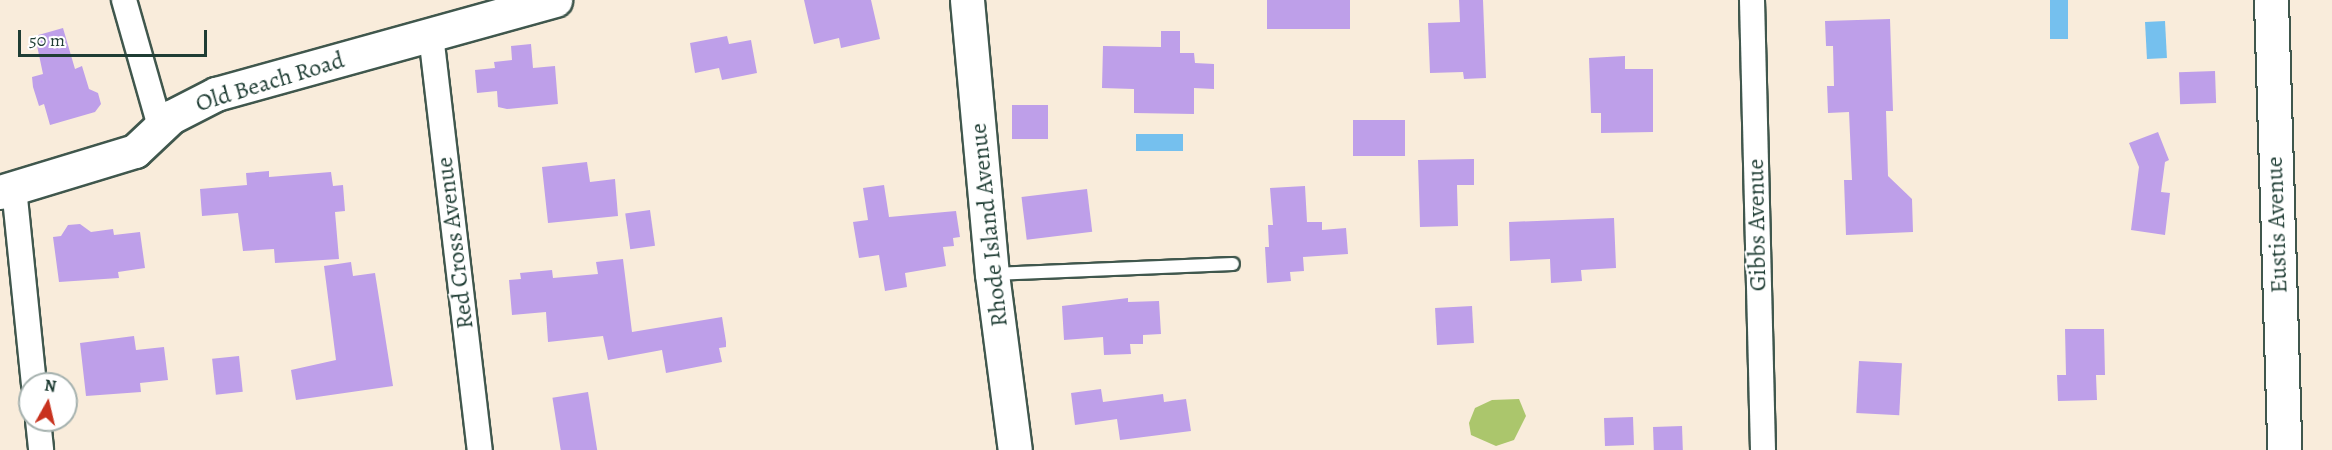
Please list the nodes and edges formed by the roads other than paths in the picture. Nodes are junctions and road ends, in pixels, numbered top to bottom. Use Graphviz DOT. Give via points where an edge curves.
graph roads {
  1 [pos="124,0"];
  2 [pos="555,0"];
  3 [pos="967,0"];
  4 [pos="1752,0"];
  5 [pos="2271,0"];
  6 [pos="431,35"];
  7 [pos="161,130"];
  8 [pos="7,190"];
  9 [pos="1233,264"];
  10 [pos="992,274"];
  11 [pos="32,372"];
  12 [pos="39,432"];
  13 [pos="41,450"];
  14 [pos="480,450"];
  15 [pos="1015,450"];
  16 [pos="1763,450"];
  17 [pos="2284,450"];
  1 -- 7 [label="street"];
  2 -- 6 [label="street, Old Beach Road"];
  3 -- 10 [label="street, Rhode Island Avenue"];
  4 -- 16 [label="street, Gibbs Avenue"];
  5 -- 17 [label="street, Eustis Avenue"];
  6 -- 7 [label="street, Old Beach Road" via="216,94 190,104"];
  6 -- 14 [label="street, Red Cross Avenue"];
  7 -- 8 [label="street, Old Beach Road" via="135,151"];
  8 -- 11 [label="street"];
  9 -- 10 [label="lane"];
  10 -- 15 [label="street, Rhode Island Avenue"];
  12 -- 13 [label="street"];
}
